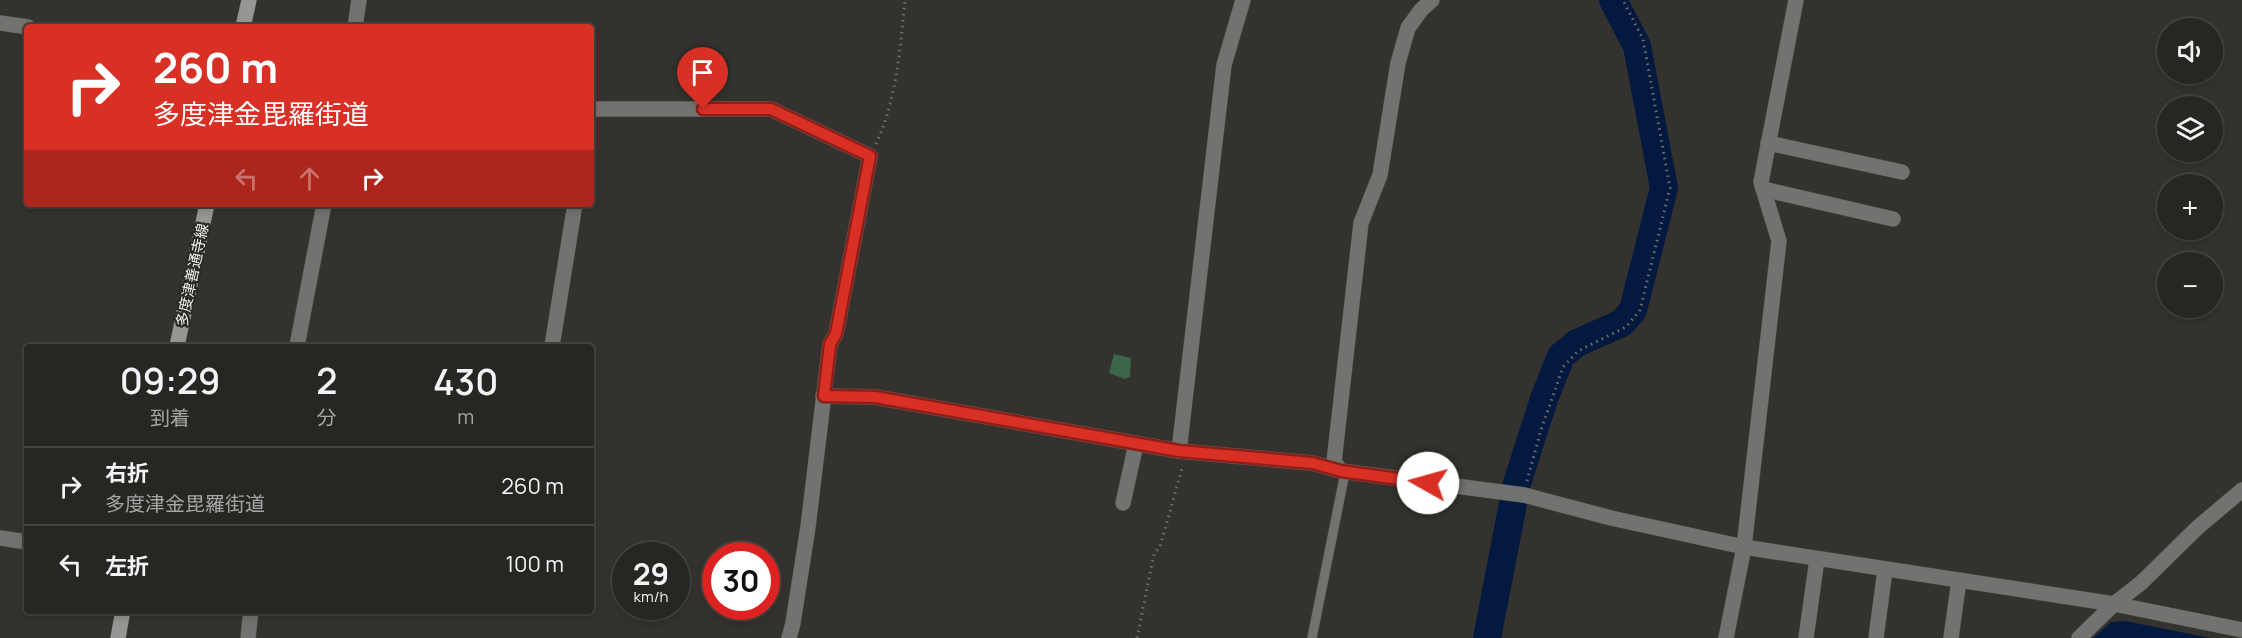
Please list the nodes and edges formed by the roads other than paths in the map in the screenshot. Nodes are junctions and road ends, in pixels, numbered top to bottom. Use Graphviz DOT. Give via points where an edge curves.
graph roads {
  1 [pos="249,0"];
  2 [pos="359,0"];
  3 [pos="1243,0"];
  4 [pos="1432,0"];
  5 [pos="1796,0"];
  6 [pos="0,23"];
  7 [pos="244,24"];
  8 [pos="355,24"];
  9 [pos="24,26"];
  10 [pos="594,108"];
  11 [pos="1768,143"];
  12 [pos="1902,172"];
  13 [pos="1763,189"];
  14 [pos="206,207"];
  15 [pos="323,207"];
  16 [pos="575,207"];
  17 [pos="1893,219"];
  18 [pos="177,344"];
  19 [pos="297,344"];
  20 [pos="552,344"];
  21 [pos="824,396"];
  22 [pos="1136,444"];
  23 [pos="1183,452"];
  24 [pos="1343,474"];
  25 [pos="2242,490"];
  26 [pos="1123,503"];
  27 [pos="0,538"];
  28 [pos="24,542"];
  29 [pos="1743,547"];
  30 [pos="1817,559"];
  31 [pos="1885,570"];
  32 [pos="1959,580"];
  33 [pos="2114,604"];
  34 [pos="122,614"];
  35 [pos="251,614"];
  36 [pos="2242,630"];
  37 [pos="118,638"];
  38 [pos="248,638"];
  39 [pos="789,638"];
  40 [pos="1311,638"];
  41 [pos="1726,638"];
  42 [pos="1806,638"];
  43 [pos="1876,638"];
  44 [pos="1951,638"];
  45 [pos="2079,638"];
  1 -- 7 [label="main road"];
  2 -- 8 [label="street"];
  3 -- 23 [label="street" via="1224,65"];
  4 -- 24 [label="street" via="1408,28 1398,63 1380,175 1361,223 1334,462"];
  5 -- 11 [label="street"];
  6 -- 9 [label="street"];
  10 -- 21 [label="street" via="771,109 870,156 836,334 830,344"];
  11 -- 12 [label="street"];
  11 -- 13 [label="street"];
  13 -- 17 [label="street" via="1844,213"];
  13 -- 29 [label="street" via="1779,241"];
  14 -- 18 [label="main road, 多度津善通寺線"];
  15 -- 19 [label="street"];
  16 -- 20 [label="street"];
  21 -- 22 [label="street" via="875,397"];
  21 -- 39 [label="street"];
  22 -- 23 [label="street"];
  22 -- 26 [label="street"];
  23 -- 24 [label="street" via="1312,463"];
  24 -- 29 [label="street" via="1519,495"];
  24 -- 40 [label="lane"];
  25 -- 33 [label="street"];
  27 -- 28 [label="street"];
  29 -- 30 [label="street"];
  29 -- 41 [label="street"];
  30 -- 31 [label="street"];
  30 -- 42 [label="street"];
  31 -- 32 [label="street"];
  31 -- 43 [label="street"];
  32 -- 33 [label="street"];
  32 -- 44 [label="street"];
  33 -- 36 [label="street"];
  33 -- 45 [label="street"];
  34 -- 37 [label="main road"];
  35 -- 38 [label="street"];
}
